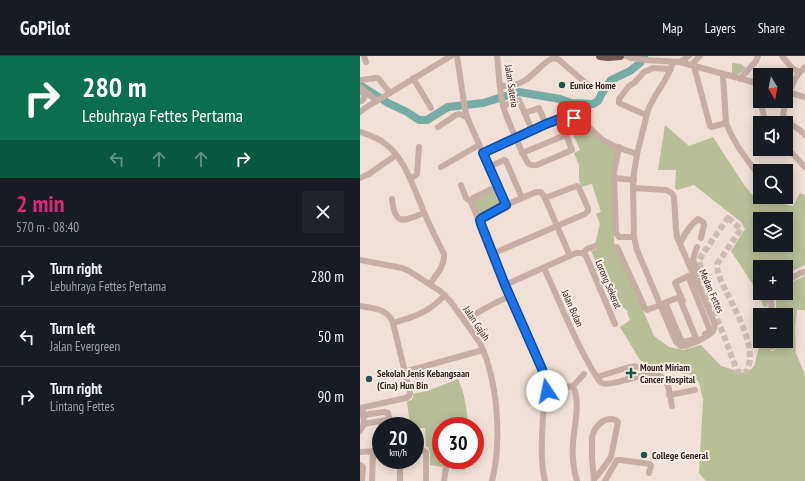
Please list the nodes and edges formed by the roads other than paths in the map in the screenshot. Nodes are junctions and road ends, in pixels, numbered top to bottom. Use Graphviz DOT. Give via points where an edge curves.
graph roads {
  1 [pos="451,56"];
  2 [pos="457,56"];
  3 [pos="497,56"];
  4 [pos="600,56"];
  5 [pos="620,56"];
  6 [pos="626,56"];
  7 [pos="689,56"];
  8 [pos="700,56"];
  9 [pos="758,56"];
  10 [pos="782,56"];
  11 [pos="443,58"];
  12 [pos="673,62"];
  13 [pos="680,62"];
  14 [pos="693,66"];
  15 [pos="805,67"];
  16 [pos="671,69"];
  17 [pos="799,72"];
  18 [pos="723,75"];
  19 [pos="413,78"];
  20 [pos="740,78"];
  21 [pos="360,80"];
  22 [pos="753,82"];
  23 [pos="793,83"];
  24 [pos="589,86"];
  25 [pos="360,87"];
  26 [pos="500,89"];
  27 [pos="360,92"];
  28 [pos="793,93"];
  29 [pos="388,94"];
  30 [pos="805,97"];
  31 [pos="378,100"];
  32 [pos="360,101"];
  33 [pos="503,103"];
  34 [pos="431,108"];
  35 [pos="785,108"];
  36 [pos="360,112"];
  37 [pos="525,113"];
  38 [pos="646,115"];
  39 [pos="467,117"];
  40 [pos="560,119"];
  41 [pos="726,123"];
  42 [pos="546,124"];
  43 [pos="438,127"];
  44 [pos="532,130"];
  45 [pos="360,132"];
  46 [pos="804,132"];
  47 [pos="566,135"];
  48 [pos="516,138"];
  49 [pos="479,145"];
  50 [pos="419,147"];
  51 [pos="619,147"];
  52 [pos="483,153"];
  53 [pos="522,153"];
  54 [pos="637,154"];
  55 [pos="793,154"];
  56 [pos="396,155"];
  57 [pos="441,167"];
  58 [pos="489,167"];
  59 [pos="753,167"];
  60 [pos="805,167"];
  61 [pos="360,178"];
  62 [pos="410,178"];
  63 [pos="614,178"];
  64 [pos="634,180"];
  65 [pos="461,185"];
  66 [pos="498,186"];
  67 [pos="634,188"];
  68 [pos="543,195"];
  69 [pos="522,198"];
  70 [pos="392,199"];
  71 [pos="471,202"];
  72 [pos="506,205"];
  73 [pos="424,213"];
  74 [pos="480,220"];
  75 [pos="557,226"];
  76 [pos="634,237"];
  77 [pos="700,238"];
  78 [pos="680,244"];
  79 [pos="595,246"];
  80 [pos="618,247"];
  81 [pos="697,247"];
  82 [pos="583,253"];
  83 [pos="492,254"];
  84 [pos="570,256"];
  85 [pos="360,260"];
  86 [pos="544,268"];
  87 [pos="805,272"];
  88 [pos="693,275"];
  89 [pos="793,278"];
  90 [pos="430,284"];
  91 [pos="505,285"];
  92 [pos="445,295"];
  93 [pos="510,296"];
  94 [pos="660,305"];
  95 [pos="360,306"];
  96 [pos="465,321"];
  97 [pos="670,322"];
  98 [pos="393,323"];
  99 [pos="615,324"];
  100 [pos="699,338"];
  101 [pos="483,350"];
  102 [pos="626,368"];
  103 [pos="404,372"];
  104 [pos="646,372"];
  105 [pos="584,374"];
  106 [pos="597,377"];
  107 [pos="629,379"];
  108 [pos="573,386"];
  109 [pos="696,390"];
  110 [pos="547,391"];
  111 [pos="670,395"];
  112 [pos="672,406"];
  113 [pos="361,407"];
  114 [pos="364,415"];
  115 [pos="364,424"];
  116 [pos="360,431"];
  117 [pos="361,450"];
  118 [pos="372,451"];
  119 [pos="424,451"];
  120 [pos="360,465"];
  121 [pos="372,469"];
  122 [pos="400,469"];
  123 [pos="446,469"];
  124 [pos="649,473"];
  125 [pos="594,480"];
  126 [pos="362,481"];
  127 [pos="372,481"];
  128 [pos="400,481"];
  129 [pos="426,481"];
  130 [pos="444,481"];
  131 [pos="492,481"];
  132 [pos="545,481"];
  133 [pos="577,481"];
  134 [pos="605,481"];
  1 -- 11 [label="street"];
  2 -- 39 [label="street"];
  3 -- 26 [label="street, Jalan Sateria"];
  4 -- 5 [label="main road"];
  6 -- 12 [label="street"];
  7 -- 13 [label="street"];
  8 -- 14 [label="street"];
  9 -- 20 [label="street"];
  10 -- 17 [label="street"];
  11 -- 19 [label="street"];
  12 -- 13 [label="street"];
  12 -- 16 [label="street, Medan Fettes"];
  13 -- 14 [label="street"];
  14 -- 18 [label="street"];
  14 -- 41 [label="street" via="710,126"];
  15 -- 17 [label="street"];
  16 -- 38 [label="street, Medan Fettes"];
  16 -- 38 [label="street" via="653,68 644,72 619,99 619,103"];
  17 -- 23 [label="street"];
  18 -- 20 [label="street"];
  18 -- 41 [label="street"];
  19 -- 29 [label="street"];
  19 -- 34 [label="street"];
  20 -- 22 [label="street"];
  21 -- 29 [label="street" via="378,78"];
  24 -- 26 [label="street" via="558,59 553,58 526,80"];
  25 -- 31 [label="street"];
  26 -- 33 [label="street, Jalan Sateria"];
  27 -- 32 [label="street" via="365,96"];
  28 -- 30 [label="street"];
  29 -- 31 [label="street"];
  31 -- 36 [label="street"];
  33 -- 37 [label="street" via="519,100"];
  33 -- 48 [label="street, Jalan Sateria"];
  35 -- 46 [label="street" via="785,119"];
  37 -- 42 [label="street" via="539,108"];
  37 -- 44 [label="street"];
  38 -- 54 [label="street, Medan Fettes"];
  39 -- 43 [label="street" via="456,115"];
  39 -- 49 [label="street"];
  40 -- 42 [label="street"];
  40 -- 47 [label="street"];
  40 -- 51 [label="street" via="579,120 604,140"];
  41 -- 59 [label="street" via="736,146"];
  42 -- 44 [label="street"];
  44 -- 48 [label="street"];
  45 -- 56 [label="street" via="380,140"];
  47 -- 53 [label="street"];
  47 -- 53 [label="street, Jalan Sateria" via="572,150 538,165 530,165"];
  48 -- 52 [label="street"];
  48 -- 53 [label="street, Jalan Sateria"];
  49 -- 52 [label="street"];
  49 -- 57 [label="street"];
  50 -- 62 [label="street" via="416,174"];
  51 -- 54 [label="street"];
  51 -- 63 [label="street"];
  52 -- 58 [label="street"];
  54 -- 64 [label="street, Medan Fettes"];
  55 -- 60 [label="street"];
  56 -- 61 [label="street" via="370,174"];
  56 -- 62 [label="street"];
  58 -- 66 [label="street"];
  58 -- 69 [label="street" via="506,161"];
  62 -- 73 [label="street"];
  63 -- 64 [label="street"];
  63 -- 76 [label="street" via="616,235 622,238"];
  64 -- 67 [label="street, Medan Fettes"];
  65 -- 71 [label="street" via="466,198"];
  66 -- 71 [label="street" via="473,198"];
  66 -- 72 [label="street"];
  67 -- 76 [label="street, Medan Fettes"];
  67 -- 78 [label="street, Medan Fettes" via="666,190 673,194 676,232"];
  68 -- 69 [label="street" via="536,192"];
  68 -- 75 [label="street"];
  68 -- 75 [label="street" via="577,186 579,188 588,211"];
  69 -- 72 [label="street"];
  70 -- 73 [label="street" via="394,212 400,219 408,220"];
  71 -- 74 [label="street"];
  72 -- 74 [label="street"];
  73 -- 90 [label="street" via="444,254 443,264"];
  74 -- 83 [label="street"];
  75 -- 83 [label="street"];
  75 -- 84 [label="street"];
  76 -- 94 [label="street, Medan Fettes"];
  77 -- 78 [label="street" via="704,225 698,219 692,223"];
  78 -- 88 [label="street, Medan Fettes"];
  79 -- 82 [label="street"];
  80 -- 94 [label="street" via="645,308 647,310"];
  81 -- 88 [label="street" via="693,259"];
  82 -- 84 [label="street"];
  82 -- 99 [label="street, Lorong Sekerat"];
  83 -- 91 [label="street"];
  84 -- 86 [label="street"];
  85 -- 90 [label="street, Jalan Gajah" via="402,268"];
  86 -- 91 [label="street"];
  86 -- 106 [label="street, Jalan Bulan" via="584,356"];
  87 -- 89 [label="street"];
  88 -- 100 [label="street, Medan Fettes" via="715,325 711,334"];
  88 -- 100 [label="street" via="675,283"];
  90 -- 92 [label="street, Jalan Gajah"];
  91 -- 93 [label="street"];
  92 -- 96 [label="street, Jalan Gajah"];
  92 -- 98 [label="street" via="424,312"];
  93 -- 96 [label="street" via="482,309"];
  93 -- 110 [label="street" via="544,374"];
  94 -- 97 [label="street, Medan Fettes"];
  95 -- 98 [label="street" via="384,312 391,317"];
  96 -- 101 [label="street, Jalan Gajah"];
  97 -- 97 [label="street" via="681,340 686,342 696,338 678,298 665,303"];
  97 -- 100 [label="street, Medan Fettes" via="676,342 680,346 687,346"];
  98 -- 103 [label="street"];
  101 -- 103 [label="street"];
  101 -- 131 [label="street, Jalan Gajah" via="492,381 498,427"];
  102 -- 104 [label="street" via="637,366"];
  102 -- 106 [label="street"];
  102 -- 107 [label="street"];
  103 -- 113 [label="street" via="409,396"];
  104 -- 107 [label="street"];
  104 -- 111 [label="street" via="661,376"];
  105 -- 108 [label="street"];
  106 -- 107 [label="street" via="602,384"];
  108 -- 110 [label="street"];
  108 -- 133 [label="street" via="576,404 573,468"];
  109 -- 111 [label="street"];
  110 -- 132 [label="street" via="542,454"];
  111 -- 112 [label="street"];
  113 -- 114 [label="street"];
  114 -- 115 [label="street"];
  114 -- 115 [label="street" via="384,412 388,413 389,417 386,420"];
  115 -- 116 [label="street"];
  117 -- 118 [label="street"];
  119 -- 129 [label="street"];
  120 -- 126 [label="street" via="363,467"];
  121 -- 127 [label="street"];
  122 -- 128 [label="street"];
  123 -- 130 [label="street"];
  124 -- 134 [label="street" via="650,464 617,460"];
  125 -- 125 [label="street" via="592,434 603,421 616,420 618,422 611,457"];
}
